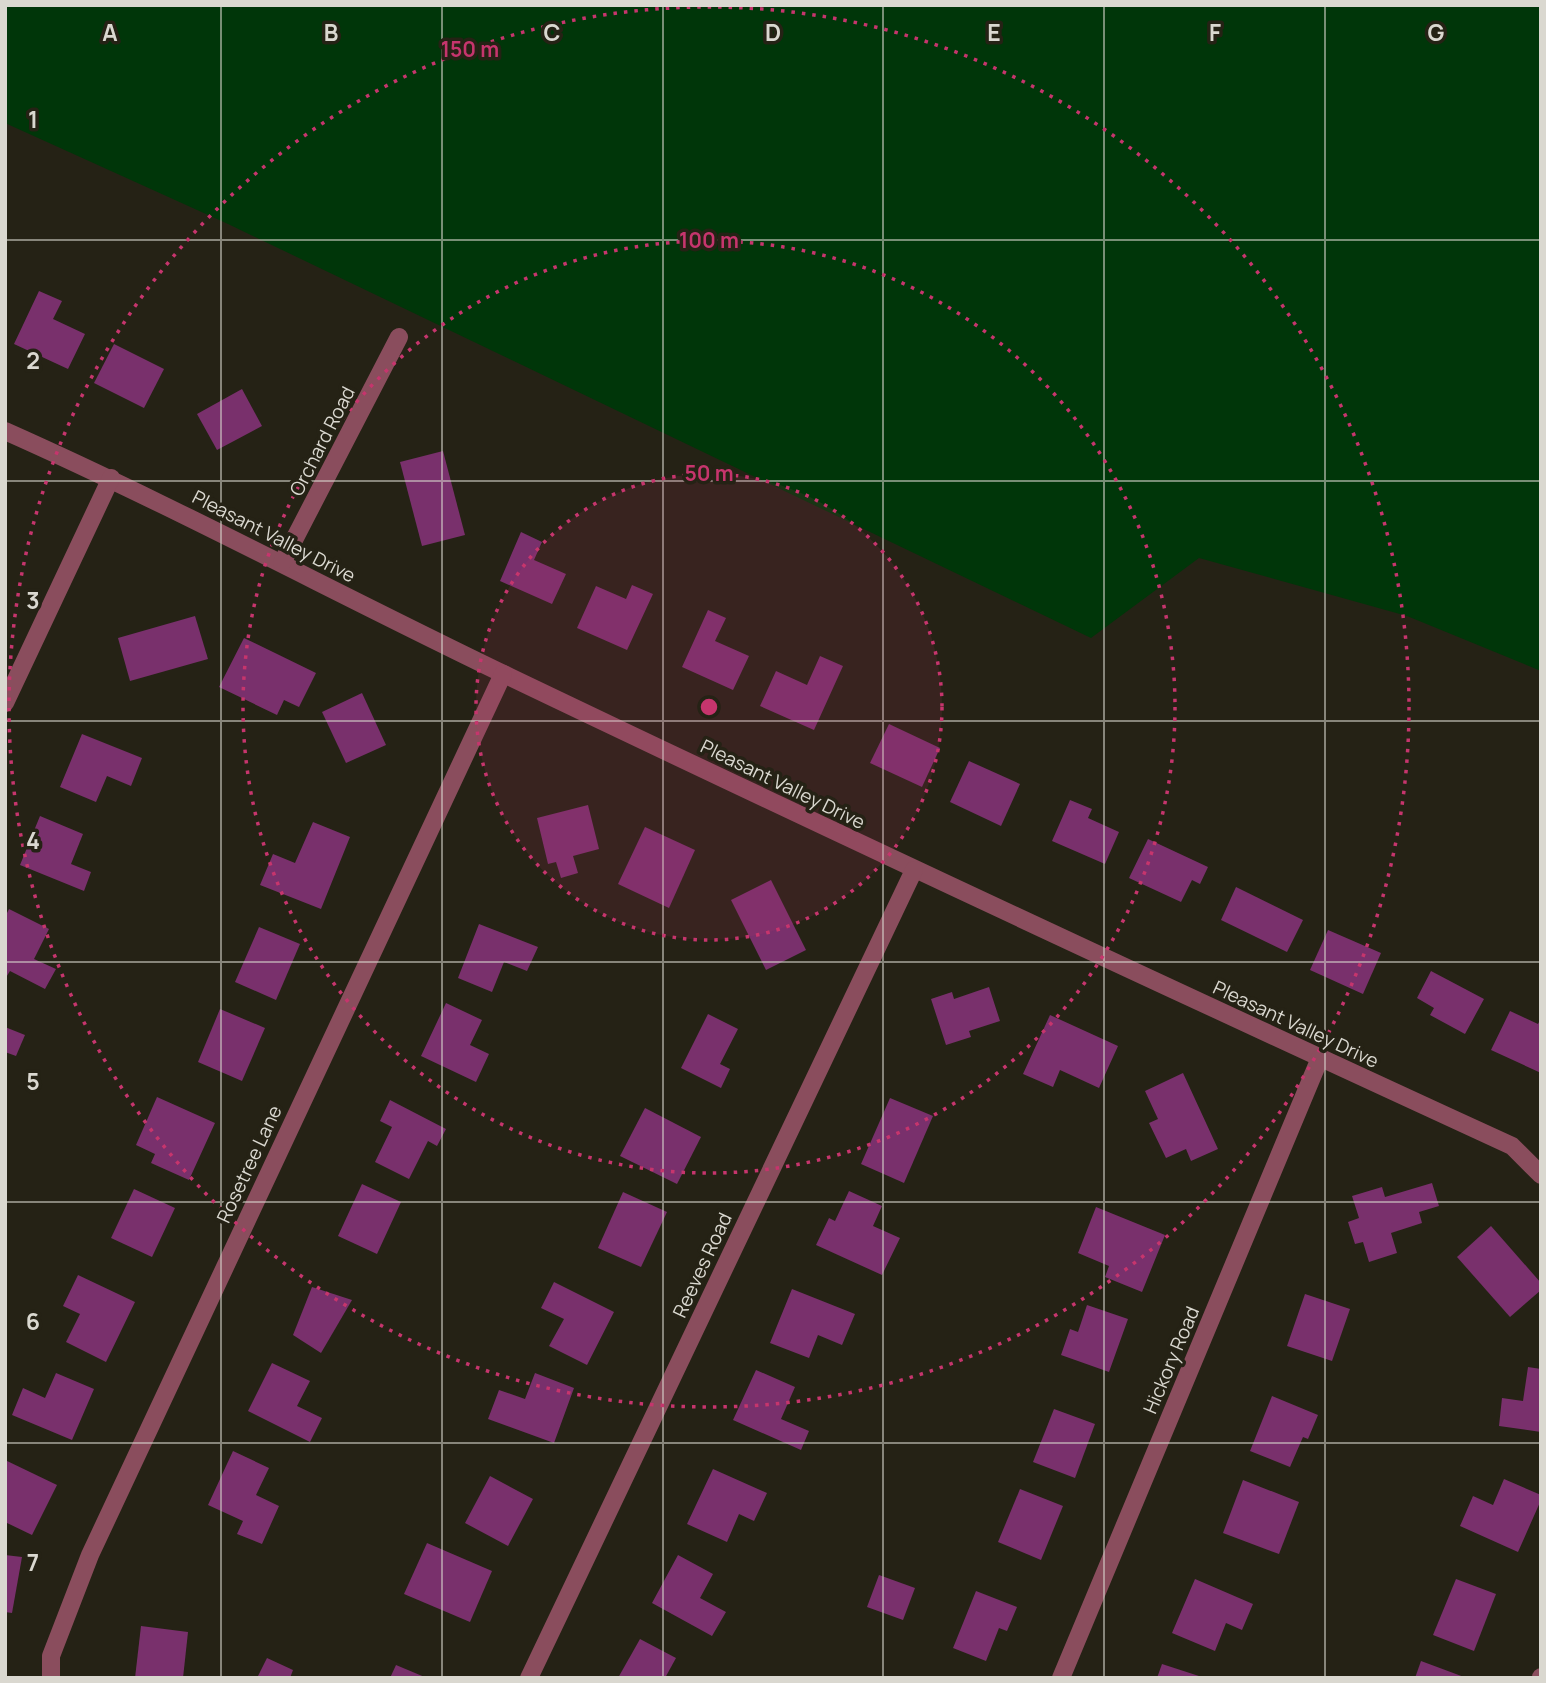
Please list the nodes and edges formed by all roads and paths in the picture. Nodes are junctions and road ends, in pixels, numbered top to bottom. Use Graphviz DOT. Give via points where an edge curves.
graph roads {
  1 [pos="400,337"];
  2 [pos="5,431"];
  3 [pos="111,478"];
  4 [pos="282,563"];
  5 [pos="503,674"];
  6 [pos="5,703"];
  7 [pos="914,870"];
  8 [pos="1320,1058"];
  9 [pos="1541,1175"];
  10 [pos="51,1678"];
  11 [pos="529,1678"];
  12 [pos="1061,1678"];
  1 -- 4 [label="street, Orchard Road"];
  2 -- 3 [label="street, Pleasant Valley Drive"];
  3 -- 4 [label="street, Pleasant Valley Drive"];
  3 -- 6 [label="street"];
  4 -- 5 [label="street, Pleasant Valley Drive"];
  5 -- 7 [label="street, Pleasant Valley Drive"];
  5 -- 10 [label="street, Rosetree Lane" via="90,1555 51,1656"];
  7 -- 8 [label="street, Pleasant Valley Drive"];
  7 -- 11 [label="street, Reeves Road"];
  8 -- 9 [label="street, Pleasant Valley Drive" via="1512,1146"];
  8 -- 12 [label="street, Hickory Road"];
}
